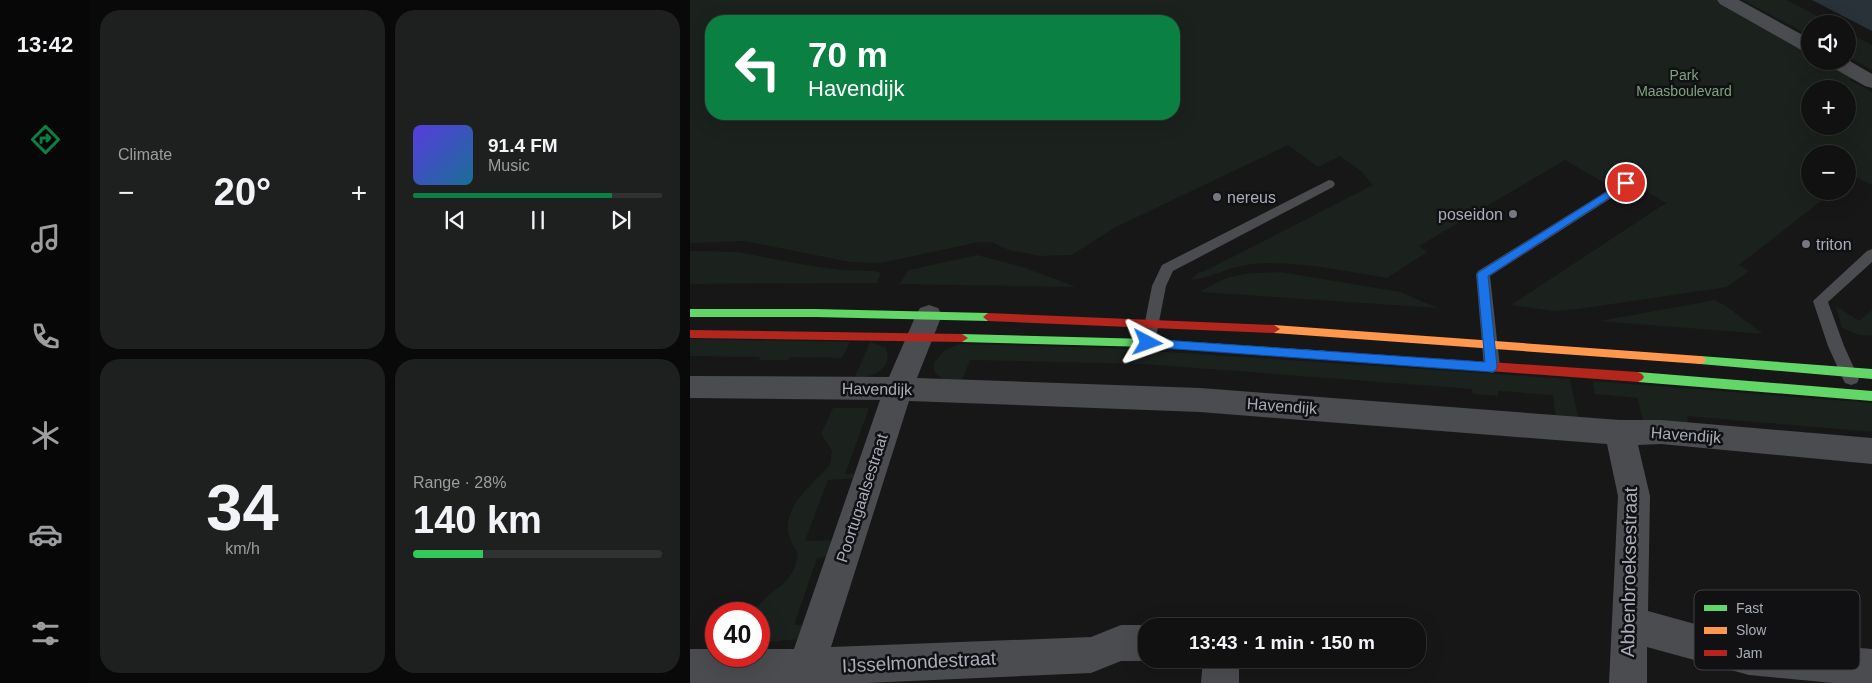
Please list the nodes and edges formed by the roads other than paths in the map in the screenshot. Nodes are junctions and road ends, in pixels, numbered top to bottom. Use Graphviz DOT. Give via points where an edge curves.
graph roads {
  1 [pos="1726,0"];
  2 [pos="1801,42"];
  3 [pos="1851,70"];
  4 [pos="1872,82"];
  5 [pos="1626,183"];
  6 [pos="1329,184"];
  7 [pos="1872,254"];
  8 [pos="690,313"];
  9 [pos="1152,322"];
  10 [pos="925,326"];
  11 [pos="690,334"];
  12 [pos="1148,343"];
  13 [pos="1490,343"];
  14 [pos="1492,367"];
  15 [pos="1847,372"];
  16 [pos="1872,374"];
  17 [pos="690,387"];
  18 [pos="898,389"];
  19 [pos="1865,396"];
  20 [pos="1620,433"];
  21 [pos="1872,451"];
  22 [pos="1630,624"];
  23 [pos="1694,642"];
  24 [pos="1138,643"];
  25 [pos="690,668"];
  26 [pos="1221,668"];
  27 [pos="804,675"];
  28 [pos="1220,683"];
  29 [pos="1628,683"];
  1 -- 2 [label="street"];
  3 -- 4 [label="street"];
  5 -- 13 [label="lane" via="1482,274"];
  6 -- 9 [label="lane" via="1167,268 1159,286"];
  7 -- 15 [label="lane" via="1820,301"];
  8 -- 10 [label="street"];
  9 -- 10 [label="street"];
  9 -- 12 [label="lane"];
  9 -- 13 [label="street"];
  10 -- 11 [label="street"];
  10 -- 12 [label="street"];
  10 -- 18 [label="street, Poortugaalsestraat"];
  12 -- 14 [label="street"];
  13 -- 14 [label="lane"];
  13 -- 15 [label="street"];
  14 -- 19 [label="street"];
  15 -- 16 [label="street"];
  15 -- 19 [label="lane"];
  17 -- 18 [label="street, Havendijk"];
  18 -- 20 [label="street, Havendijk" via="1200,400"];
  18 -- 27 [label="street, Poortugaalsestraat"];
  20 -- 21 [label="street, Havendijk" via="1661,432"];
  20 -- 22 [label="street, Abbenbroeksestraat" via="1634,496"];
  22 -- 23 [label="street"];
  22 -- 29 [label="street, Abbenbroeksestraat"];
  24 -- 27 [label="street, IJsselmondestraat" via="1121,643 1091,655"];
  25 -- 27 [label="street, IJsselmondestraat" via="720,666"];
  26 -- 28 [label="street"];
}
